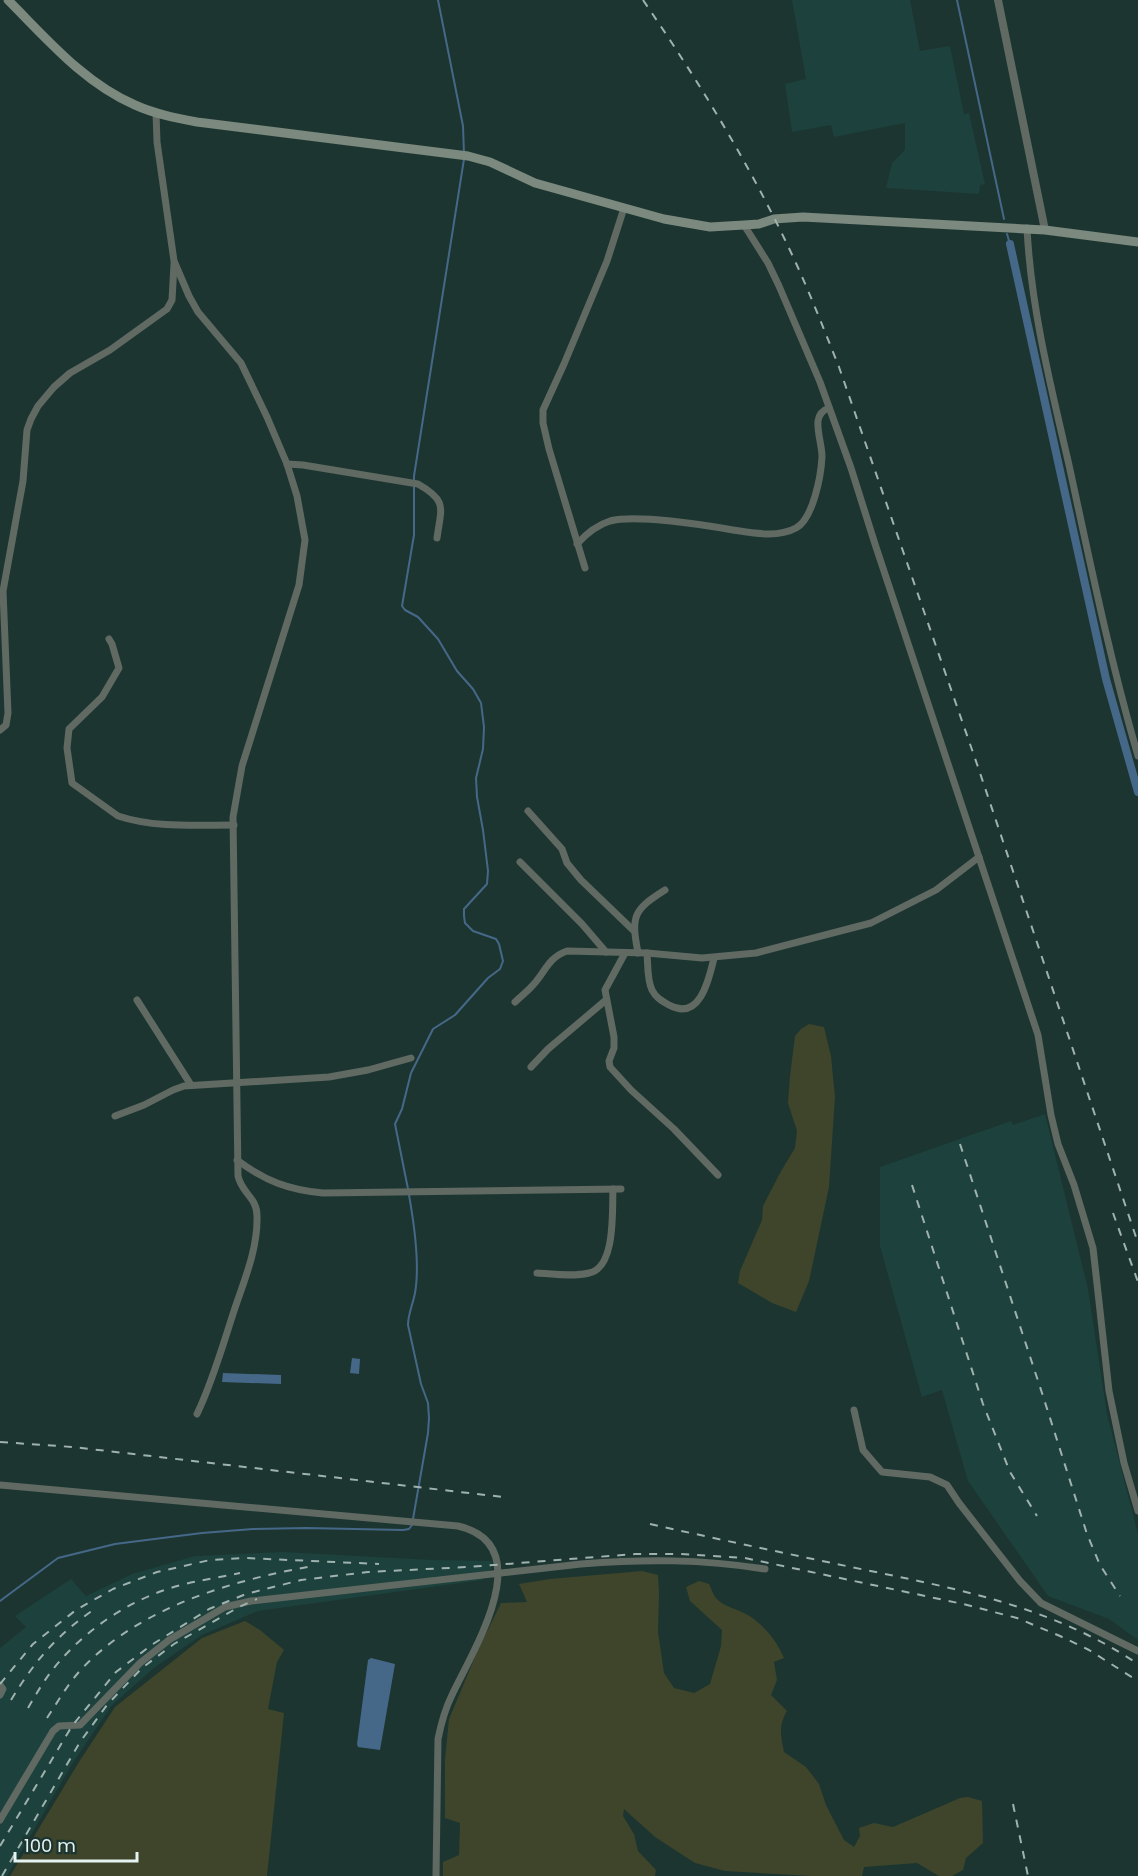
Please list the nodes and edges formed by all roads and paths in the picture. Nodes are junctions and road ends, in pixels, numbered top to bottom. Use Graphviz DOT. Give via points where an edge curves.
graph roads {
  1 [pos="8,0"];
  2 [pos="998,0"];
  3 [pos="156,113"];
  4 [pos="624,208"];
  5 [pos="744,225"];
  6 [pos="1027,228"];
  7 [pos="1045,230"];
  8 [pos="1138,242"];
  9 [pos="174,261"];
  10 [pos="829,408"];
  11 [pos="287,464"];
  12 [pos="437,538"];
  13 [pos="577,544"];
  14 [pos="585,568"];
  15 [pos="109,639"];
  16 [pos="0,730"];
  17 [pos="1138,756"];
  18 [pos="528,811"];
  19 [pos="234,825"];
  20 [pos="979,857"];
  21 [pos="520,862"];
  22 [pos="665,890"];
  23 [pos="633,930"];
  24 [pos="606,952"];
  25 [pos="625,952"];
  26 [pos="638,953"];
  27 [pos="647,953"];
  28 [pos="714,958"];
  29 [pos="137,1000"];
  30 [pos="606,1000"];
  31 [pos="515,1002"];
  32 [pos="411,1058"];
  33 [pos="531,1067"];
  34 [pos="237,1083"];
  35 [pos="191,1085"];
  36 [pos="115,1116"];
  37 [pos="237,1160"];
  38 [pos="718,1175"];
  39 [pos="537,1273"];
  40 [pos="854,1410"];
  41 [pos="197,1414"];
  42 [pos="0,1485"];
  43 [pos="1138,1512"];
  44 [pos="765,1569"];
  45 [pos="498,1574"];
  46 [pos="1138,1652"];
  47 [pos="0,1684"];
  48 [pos="0,1695"];
  49 [pos="0,1820"];
  50 [pos="435,1876"];
  1 -- 3 [label="main road" via="84,76 108,92"];
  2 -- 7 [label="street"];
  3 -- 4 [label="main road" via="197,122 464,156 490,162 535,183"];
  3 -- 9 [label="street"];
  4 -- 5 [label="main road" via="710,227"];
  4 -- 13 [label="street" via="607,261 543,410 549,449"];
  5 -- 6 [label="main road" via="803,217"];
  5 -- 10 [label="street" via="780,286"];
  6 -- 7 [label="main road"];
  6 -- 17 [label="street" via="1042,345 1096,590"];
  7 -- 8 [label="main road"];
  9 -- 11 [label="street" via="198,312 241,363"];
  9 -- 16 [label="street" via="172,300 167,309 70,373 38,406 27,430 23,481 3,591 8,713 6,725"];
  10 -- 13 [label="street" via="820,413 818,420 822,458 811,509 797,528 762,533 643,519 617,520 594,529"];
  10 -- 20 [label="street"];
  11 -- 12 [label="street" via="414,483 441,504"];
  11 -- 19 [label="street" via="305,540 302,562 242,766"];
  13 -- 14 [label="street"];
  15 -- 19 [label="street" via="119,668 102,697 69,729 67,748 72,783 126,819"];
  18 -- 23 [label="street" via="562,849 567,864 581,880"];
  19 -- 34 [label="street"];
  20 -- 28 [label="street" via="936,891 871,923 756,953"];
  20 -- 43 [label="street" via="1038,1035 1053,1125 1093,1248 1109,1391"];
  21 -- 24 [label="street"];
  22 -- 23 [label="street" via="639,910"];
  23 -- 26 [label="street"];
  24 -- 25 [label="street"];
  24 -- 31 [label="street" via="559,954"];
  25 -- 26 [label="street"];
  25 -- 30 [label="street" via="605,990"];
  26 -- 27 [label="street"];
  27 -- 28 [label="street"];
  27 -- 28 [label="street" via="652,991 680,1010 688,1009 703,994"];
  29 -- 35 [label="street"];
  30 -- 33 [label="street"];
  30 -- 38 [label="street" via="614,1036 610,1067"];
  32 -- 34 [label="street" via="329,1077"];
  34 -- 35 [label="street"];
  34 -- 37 [label="street"];
  35 -- 36 [label="street"];
  37 -- 39 [label="street" via="254,1173 297,1190 323,1193 617,1189 607,1256 601,1266 592,1273 577,1275"];
  37 -- 41 [label="street" via="240,1186 252,1198 257,1216 252,1258"];
  40 -- 46 [label="street" via="863,1450 882,1472 930,1477 947,1485 1041,1603"];
  42 -- 45 [label="street" via="458,1526 485,1539"];
  44 -- 45 [label="street" via="714,1562 636,1560"];
  45 -- 49 [label="street" via="225,1607 147,1657 80,1725 59,1726 53,1731"];
  45 -- 50 [label="street" via="487,1624 453,1694 438,1739"];
  47 -- 48 [label="street"];
}
